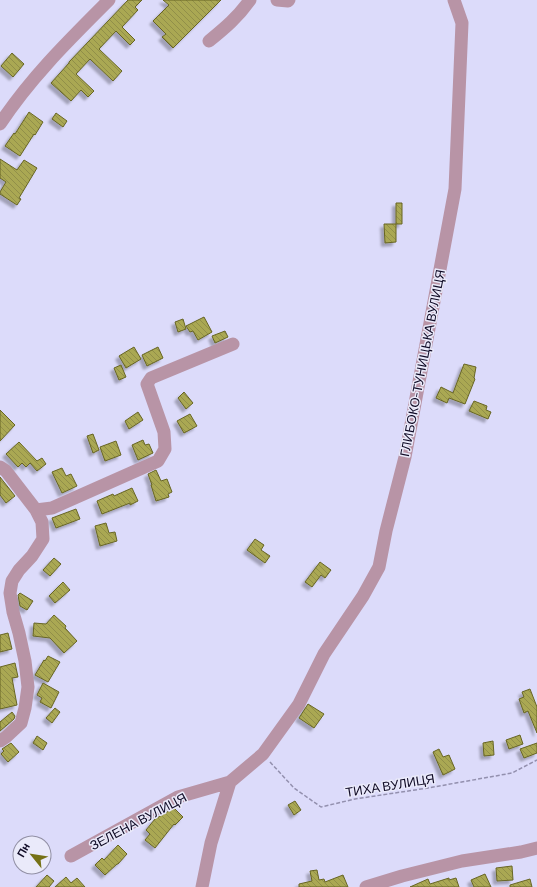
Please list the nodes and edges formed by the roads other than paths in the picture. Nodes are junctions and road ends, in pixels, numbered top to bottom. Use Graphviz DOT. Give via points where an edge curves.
graph roads {
  1 [pos="109,0"];
  2 [pos="250,0"];
  3 [pos="277,0"];
  4 [pos="289,0"];
  5 [pos="454,0"];
  6 [pos="210,41"];
  7 [pos="0,124"];
  8 [pos="233,344"];
  9 [pos="0,467"];
  10 [pos="36,510"];
  11 [pos="298,704"];
  12 [pos="0,741"];
  13 [pos="230,782"];
  14 [pos="537,848"];
  15 [pos="71,856"];
  16 [pos="202,887"];
  17 [pos="366,887"];
  1 -- 7 [label="street" via="57,53"];
  2 -- 6 [label="street" via="232,23"];
  3 -- 4 [label="street"];
  5 -- 11 [label="street, ГЛИБОКО-ТУНИЦЬКА ВУЛИЦЯ" via="462,23 454,189 405,457 379,567 324,654"];
  8 -- 10 [label="street" via="151,378 147,384 164,432 165,449 158,461 52,508"];
  9 -- 10 [label="street" via="6,471"];
  10 -- 12 [label="street" via="42,522 43,539 12,581 10,593 25,661 28,687 25,708 21,723"];
  11 -- 13 [label="street, ЗЕЛЕНА ВУЛИЦЯ" via="262,754"];
  13 -- 15 [label="street, ЗЕЛЕНА ВУЛИЦЯ" via="178,797"];
  13 -- 16 [label="street" via="211,843"];
  14 -- 17 [label="street" via="462,861"];
}
